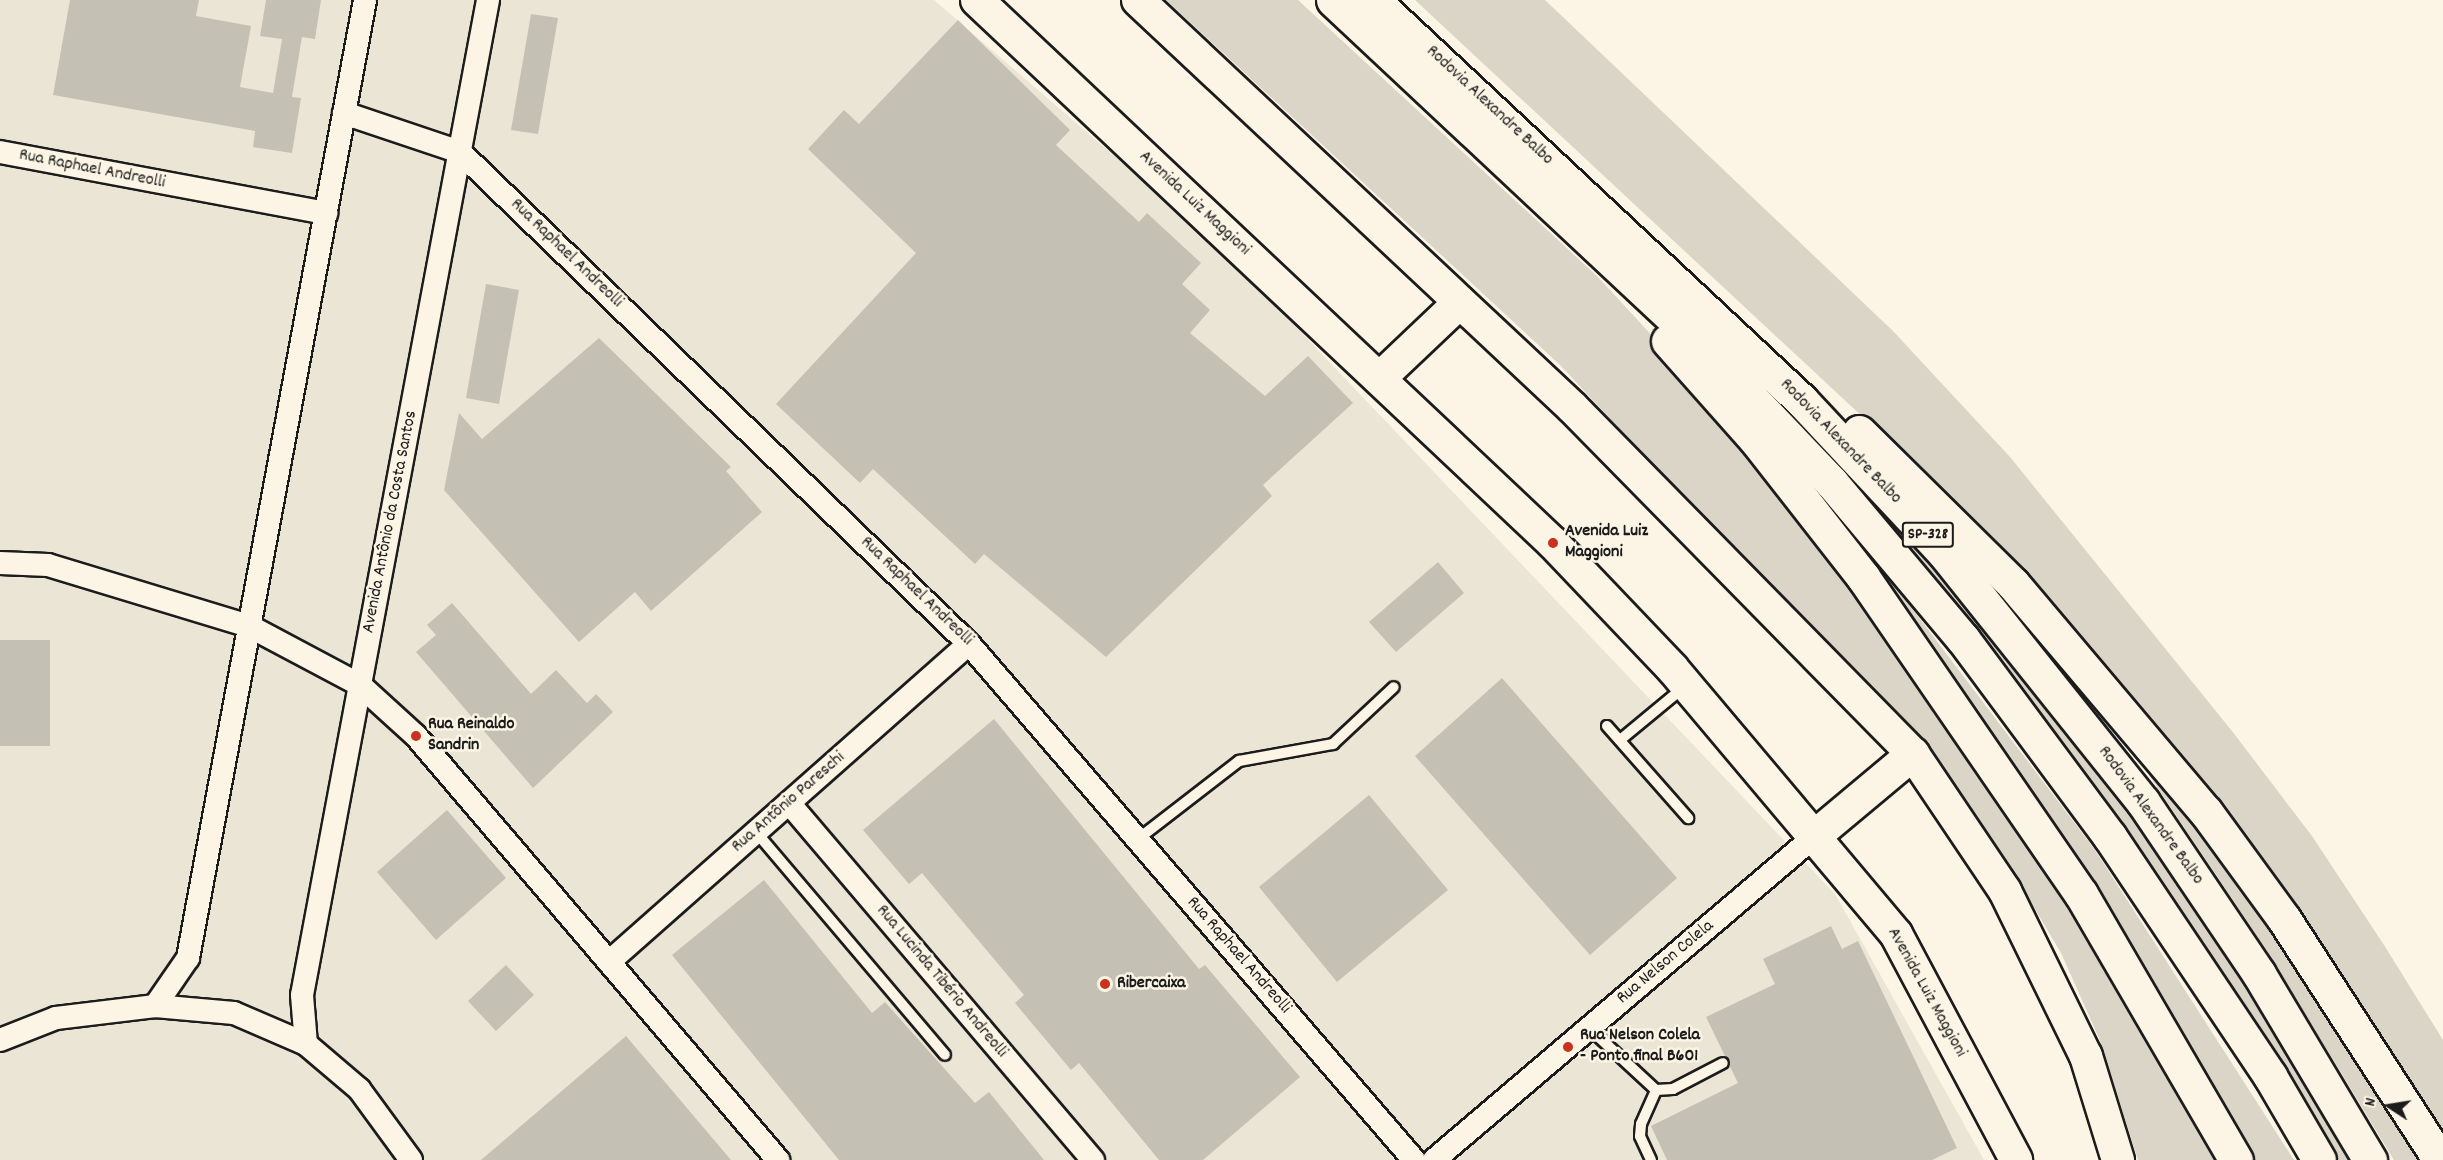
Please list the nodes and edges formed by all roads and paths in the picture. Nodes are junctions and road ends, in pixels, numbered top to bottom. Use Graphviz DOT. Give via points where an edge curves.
graph roads {
  1 [pos="365,0"];
  2 [pos="488,0"];
  3 [pos="977,0"];
  4 [pos="1138,0"];
  5 [pos="1346,3"];
  6 [pos="344,113"];
  7 [pos="0,152"];
  8 [pos="460,152"];
  9 [pos="1507,161"];
  10 [pos="1600,210"];
  11 [pos="326,213"];
  12 [pos="1460,302"];
  13 [pos="1380,378"];
  14 [pos="0,563"];
  15 [pos="249,626"];
  16 [pos="969,644"];
  17 [pos="1686,685"];
  18 [pos="360,686"];
  19 [pos="1394,687"];
  20 [pos="1607,726"];
  21 [pos="1620,740"];
  22 [pos="1913,754"];
  23 [pos="789,803"];
  24 [pos="1688,818"];
  25 [pos="756,832"];
  26 [pos="1815,836"];
  27 [pos="1138,839"];
  28 [pos="609,962"];
  29 [pos="154,1006"];
  30 [pos="1589,1028"];
  31 [pos="0,1040"];
  32 [pos="306,1044"];
  33 [pos="945,1056"];
  34 [pos="1723,1063"];
  35 [pos="1656,1089"];
  36 [pos="411,1160"];
  37 [pos="778,1160"];
  38 [pos="1093,1160"];
  39 [pos="1414,1160"];
  40 [pos="1434,1160"];
  41 [pos="1651,1160"];
  42 [pos="2016,1160"];
  43 [pos="2118,1160"];
  44 [pos="2236,1160"];
  45 [pos="2319,1160"];
  46 [pos="2370,1160"];
  47 [pos="2440,1160"];
  1 -- 6 [label="street"];
  2 -- 8 [label="street, Avenida Antônio da Costa Santos"];
  3 -- 13 [label="street, Avenida Luiz Maggioni"];
  4 -- 12 [label="street"];
  5 -- 9 [label="highway, Rodovia Alexandre Balbo / SP-328"];
  5 -- 10 [label="highway, Rodovia Alexandre Balbo / SP-328"];
  6 -- 8 [label="street, Rua Raphael Andreolli"];
  6 -- 11 [label="street"];
  7 -- 11 [label="street, Rua Raphael Andreolli"];
  8 -- 16 [label="street, Rua Raphael Andreolli"];
  8 -- 18 [label="street, Avenida Antônio da Costa Santos"];
  9 -- 44 [label="highway" via="1756,440 1863,577 2081,894"];
  9 -- 45 [label="highway, Rodovia Alexandre Balbo / SP-328" via="1761,405 1963,639 2180,936"];
  10 -- 46 [label="highway, Rodovia Alexandre Balbo / SP-328" via="1802,401 2010,631 2193,875 2259,974"];
  10 -- 47 [label="highway" via="1892,462 2013,584 2206,812 2284,919"];
  11 -- 15 [label="street"];
  12 -- 13 [label="street"];
  12 -- 22 [label="street" via="1572,407"];
  13 -- 17 [label="street, Avenida Luiz Maggioni" via="1553,543"];
  14 -- 15 [label="street" via="48,565"];
  15 -- 18 [label="street"];
  15 -- 29 [label="street" via="188,958"];
  16 -- 23 [label="street, Rua Antônio Pareschi"];
  16 -- 27 [label="street, Rua Raphael Andreolli"];
  17 -- 21 [label="lane"];
  17 -- 26 [label="street, Avenida Luiz Maggioni"];
  18 -- 28 [label="street" via="416,736"];
  18 -- 32 [label="street, Avenida Antônio da Costa Santos" via="302,996"];
  19 -- 27 [label="lane" via="1333,744 1239,761"];
  20 -- 21 [label="lane"];
  21 -- 24 [label="lane"];
  22 -- 26 [label="street"];
  22 -- 43 [label="street" via="2005,891 2086,1056"];
  23 -- 25 [label="street, Rua Antônio Pareschi"];
  23 -- 38 [label="street, Rua Lucinda Tibério Andreolli"];
  25 -- 28 [label="street, Rua Antônio Pareschi"];
  25 -- 33 [label="lane"];
  26 -- 30 [label="street, Rua Nelson Colela"];
  26 -- 42 [label="street, Avenida Luiz Maggioni" via="1896,934"];
  27 -- 39 [label="street, Rua Raphael Andreolli"];
  28 -- 37 [label="street"];
  29 -- 31 [label="street" via="56,1018"];
  29 -- 32 [label="street" via="234,1013"];
  30 -- 35 [label="lane"];
  30 -- 40 [label="street, Rua Nelson Colela"];
  32 -- 36 [label="street" via="359,1089"];
  34 -- 35 [label="lane" via="1673,1089"];
  35 -- 41 [label="lane" via="1640,1136"];
}
